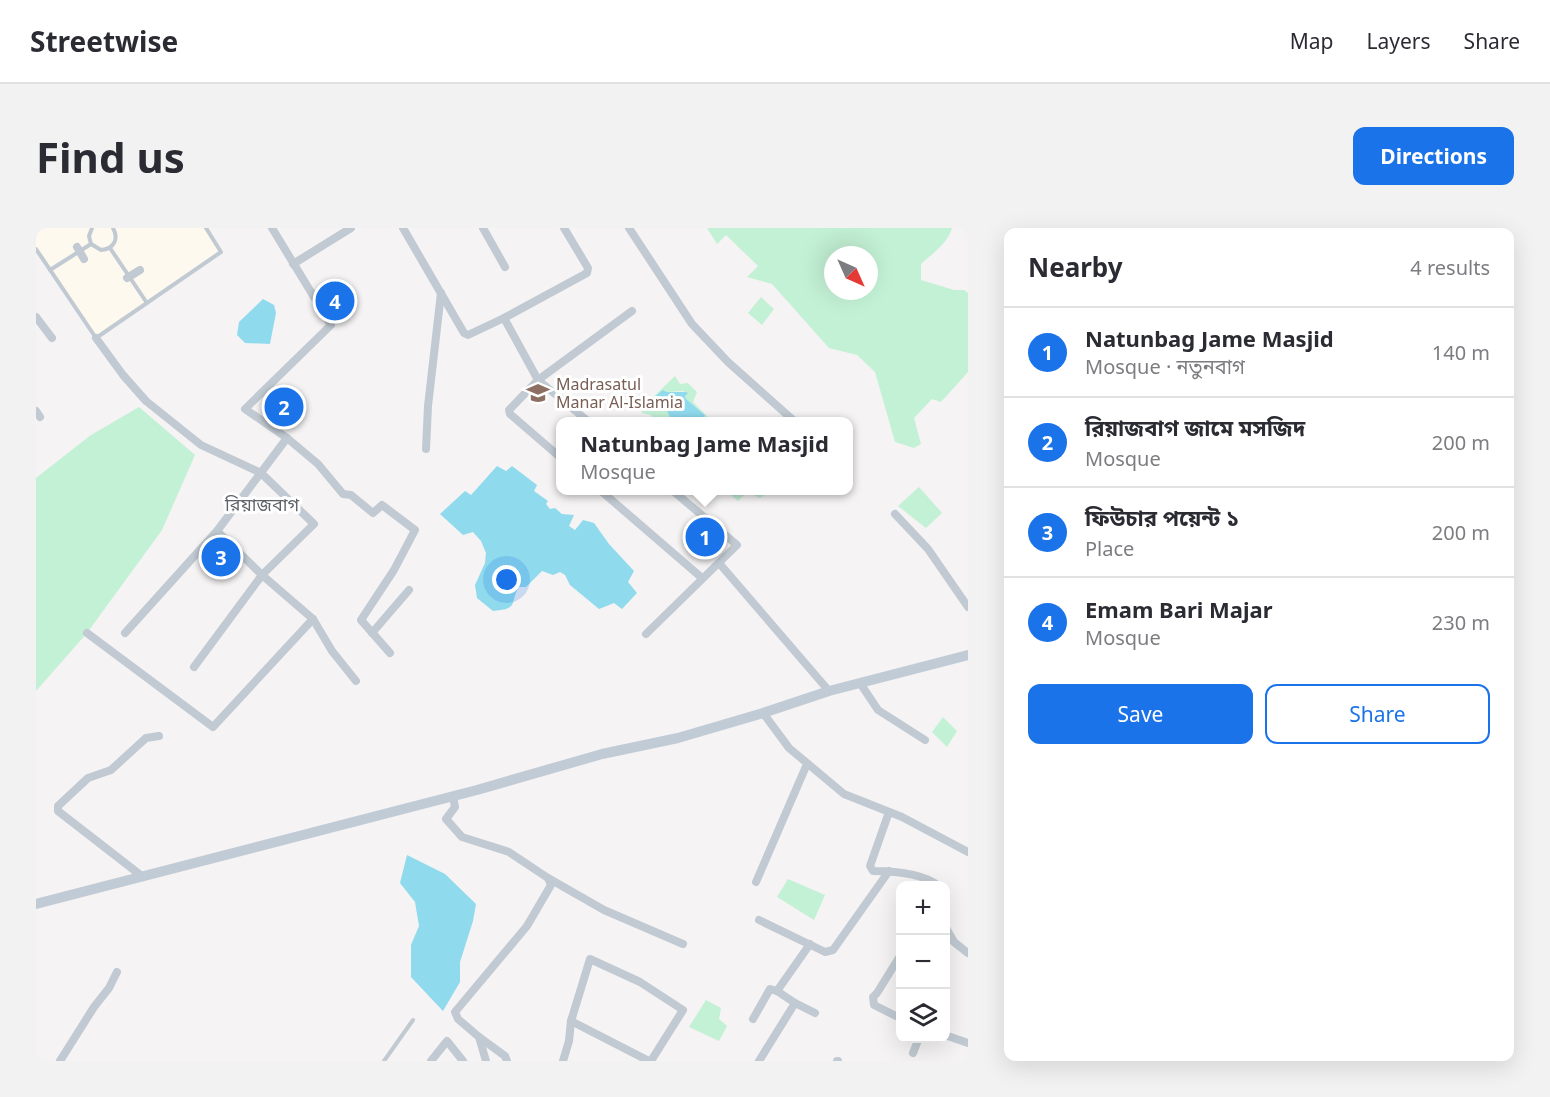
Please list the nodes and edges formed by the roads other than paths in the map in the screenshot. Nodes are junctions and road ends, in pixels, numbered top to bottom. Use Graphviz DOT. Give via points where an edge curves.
graph roads {
  1 [pos="92,228"];
  2 [pos="114,228"];
  3 [pos="206,228"];
  4 [pos="272,228"];
  5 [pos="351,228"];
  6 [pos="403,228"];
  7 [pos="483,228"];
  8 [pos="564,228"];
  9 [pos="629,228"];
  10 [pos="91,244"];
  11 [pos="77,247"];
  12 [pos="110,248"];
  13 [pos="36,249"];
  14 [pos="84,259"];
  15 [pos="293,264"];
  16 [pos="505,267"];
  17 [pos="50,270"];
  18 [pos="140,270"];
  19 [pos="127,278"];
  20 [pos="441,293"];
  21 [pos="147,303"];
  22 [pos="632,311"];
  23 [pos="36,316"];
  24 [pos="504,318"];
  25 [pos="52,338"];
  26 [pos="96,338"];
  27 [pos="538,380"];
  28 [pos="266,391"];
  29 [pos="273,398"];
  30 [pos="275,413"];
  31 [pos="583,417"];
  32 [pos="789,417"];
  33 [pos="266,423"];
  34 [pos="287,438"];
  35 [pos="426,449"];
  36 [pos="556,454"];
  37 [pos="261,473"];
  38 [pos="606,495"];
  39 [pos="678,495"];
  40 [pos="895,514"];
  41 [pos="217,531"];
  42 [pos="719,563"];
  43 [pos="262,575"];
  44 [pos="702,578"];
  45 [pos="409,590"];
  46 [pos="968,607"];
  47 [pos="313,619"];
  48 [pos="87,633"];
  49 [pos="125,633"];
  50 [pos="372,633"];
  51 [pos="646,634"];
  52 [pos="390,653"];
  53 [pos="968,655"];
  54 [pos="194,667"];
  55 [pos="357,681"];
  56 [pos="860,683"];
  57 [pos="829,691"];
  58 [pos="763,713"];
  59 [pos="159,736"];
  60 [pos="926,740"];
  61 [pos="807,764"];
  62 [pos="453,796"];
  63 [pos="889,812"];
  64 [pos="968,852"];
  65 [pos="889,871"];
  66 [pos="143,877"];
  67 [pos="548,878"];
  68 [pos="933,881"];
  69 [pos="756,882"];
  70 [pos="36,904"];
  71 [pos="759,920"];
  72 [pos="950,935"];
  73 [pos="683,944"];
  74 [pos="810,944"];
  75 [pos="968,953"];
  76 [pos="896,962"];
  77 [pos="117,972"];
  78 [pos="777,991"];
  79 [pos="795,1003"];
  80 [pos="815,1013"];
  81 [pos="896,1016"];
  82 [pos="753,1019"];
  83 [pos="413,1020"];
  84 [pos="571,1021"];
  85 [pos="479,1037"];
  86 [pos="950,1037"];
  87 [pos="917,1043"];
  88 [pos="968,1043"];
  89 [pos="913,1053"];
  90 [pos="60,1061"];
  91 [pos="384,1061"];
  92 [pos="431,1061"];
  93 [pos="463,1061"];
  94 [pos="486,1061"];
  95 [pos="507,1061"];
  96 [pos="562,1061"];
  97 [pos="650,1061"];
  98 [pos="759,1061"];
  1 -- 10 [label="lane"];
  2 -- 12 [label="lane" via="115,241"];
  3 -- 21 [label="lane" via="221,252"];
  4 -- 15 [label="street"];
  5 -- 15 [label="street"];
  6 -- 20 [label="street"];
  7 -- 16 [label="street"];
  8 -- 24 [label="street" via="588,268 587,273"];
  9 -- 32 [label="street" via="693,324"];
  10 -- 12 [label="lane" via="101,250"];
  10 -- 17 [label="lane"];
  11 -- 14 [label="street, bridge"];
  12 -- 21 [label="lane"];
  13 -- 17 [label="lane"];
  15 -- 28 [label="street" via="331,325"];
  17 -- 26 [label="lane"];
  18 -- 19 [label="street, bridge"];
  20 -- 24 [label="street" via="468,335"];
  20 -- 35 [label="street"];
  21 -- 26 [label="lane"];
  22 -- 27 [label="street"];
  23 -- 25 [label="street"];
  24 -- 27 [label="street"];
  26 -- 37 [label="street" via="146,401 201,445"];
  27 -- 31 [label="street"];
  27 -- 36 [label="street" via="508,412"];
  28 -- 29 [label="street"];
  28 -- 33 [label="street" via="245,409"];
  30 -- 33 [label="lane"];
  33 -- 34 [label="street"];
  34 -- 37 [label="street"];
  34 -- 50 [label="street" via="318,464 343,494 351,495 373,513 382,505 416,530 361,620"];
  37 -- 41 [label="street"];
  37 -- 43 [label="street" via="314,524"];
  38 -- 44 [label="street"];
  39 -- 42 [label="street" via="737,545"];
  40 -- 46 [label="street" via="928,549"];
  41 -- 43 [label="street"];
  41 -- 49 [label="street"];
  42 -- 44 [label="street"];
  42 -- 57 [label="street"];
  43 -- 47 [label="street"];
  43 -- 54 [label="street"];
  44 -- 51 [label="street"];
  45 -- 50 [label="street"];
  47 -- 48 [label="street" via="213,727"];
  47 -- 55 [label="street" via="332,651"];
  50 -- 52 [label="street"];
  53 -- 56 [label="street"];
  56 -- 57 [label="street"];
  56 -- 60 [label="street" via="878,710"];
  57 -- 58 [label="street"];
  58 -- 61 [label="street" via="780,738"];
  58 -- 62 [label="street"];
  59 -- 66 [label="street" via="146,738 111,770 88,778 58,806 58,811"];
  61 -- 63 [label="street" via="844,794"];
  61 -- 69 [label="street"];
  62 -- 66 [label="street"];
  62 -- 67 [label="street" via="455,807 446,819 462,837 509,852"];
  63 -- 64 [label="street"];
  63 -- 65 [label="street" via="870,866 873,871"];
  65 -- 68 [label="street"];
  65 -- 74 [label="street" via="833,950 825,952"];
  66 -- 70 [label="street"];
  67 -- 73 [label="street" via="604,910"];
  67 -- 85 [label="street" via="548,893 527,926 455,1012"];
  71 -- 74 [label="street"];
  72 -- 75 [label="street"];
  74 -- 78 [label="street"];
  76 -- 81 [label="street" via="873,1001"];
  77 -- 90 [label="street"];
  78 -- 79 [label="street"];
  78 -- 82 [label="street" via="770,989"];
  79 -- 80 [label="street"];
  79 -- 98 [label="street"];
  83 -- 91 [label="lane"];
  84 -- 96 [label="street"];
  84 -- 97 [label="street"];
  84 -- 97 [label="street" via="590,959 640,982 683,1010"];
  85 -- 94 [label="street"];
  85 -- 95 [label="street"];
  86 -- 88 [label="street"];
  87 -- 89 [label="street"];
  92 -- 93 [label="street" via="447,1041"];
}
